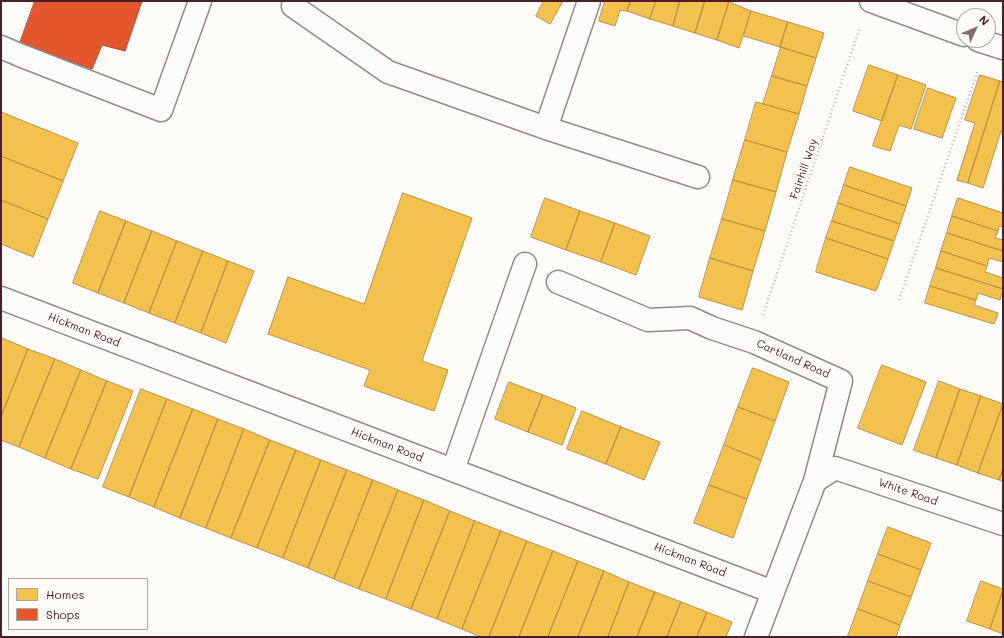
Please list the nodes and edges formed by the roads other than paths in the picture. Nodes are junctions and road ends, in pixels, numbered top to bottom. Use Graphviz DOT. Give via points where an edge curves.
graph roads {
  1 [pos="200,1"];
  2 [pos="589,1"];
  3 [pos="871,1"];
  4 [pos="293,6"];
  5 [pos="956,32"];
  6 [pos="1,47"];
  7 [pos="546,128"];
  8 [pos="698,177"];
  9 [pos="525,264"];
  10 [pos="558,282"];
  11 [pos="1,298"];
  12 [pos="453,470"];
  13 [pos="815,481"];
  14 [pos="1003,524"];
  15 [pos="773,592"];
  16 [pos="756,637"];
  1 -- 6 [label="street" via="162,110"];
  2 -- 7 [label="street"];
  3 -- 5 [label="street"];
  4 -- 7 [label="street" via="388,72"];
  7 -- 8 [label="street"];
  9 -- 12 [label="street"];
  10 -- 13 [label="street, Cartland Road" via="648,320 690,318 754,342 841,381"];
  11 -- 12 [label="street, Hickman Road"];
  12 -- 15 [label="street, Hickman Road"];
  13 -- 14 [label="street, White Road" via="835,468"];
  13 -- 15 [label="street, Cartland Road"];
  15 -- 16 [label="street, Cartland Road"];
}
